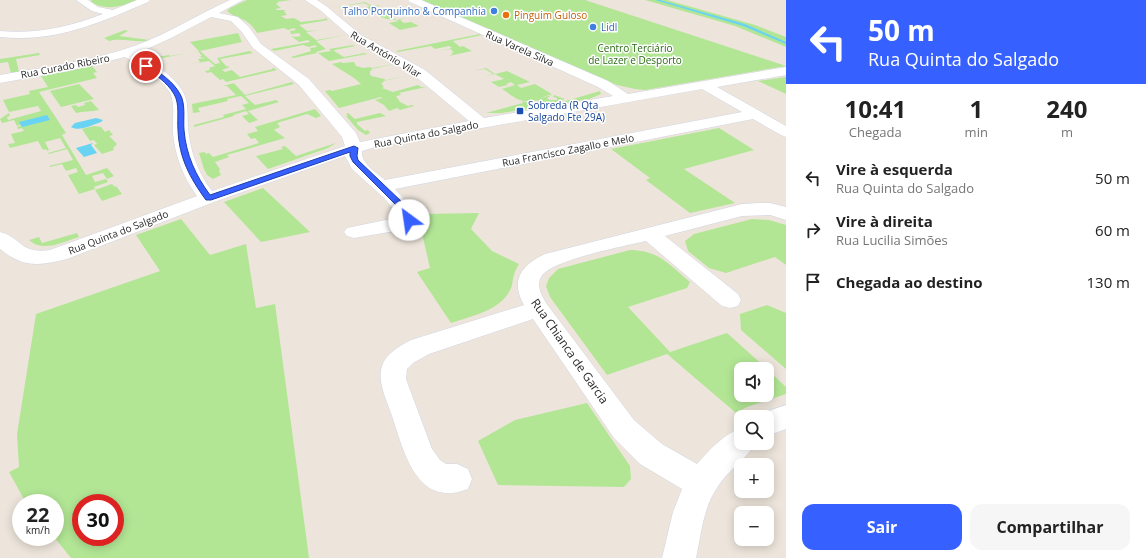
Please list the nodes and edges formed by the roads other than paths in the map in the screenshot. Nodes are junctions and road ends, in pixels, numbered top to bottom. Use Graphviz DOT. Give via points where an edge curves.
graph roads {
  1 [pos="81,0"];
  2 [pos="145,0"];
  3 [pos="238,0"];
  4 [pos="310,0"];
  5 [pos="413,0"];
  6 [pos="114,13"];
  7 [pos="210,14"];
  8 [pos="0,34"];
  9 [pos="126,53"];
  10 [pos="786,71"];
  11 [pos="0,79"];
  12 [pos="705,85"];
  13 [pos="625,98"];
  14 [pos="754,114"];
  15 [pos="481,123"];
  16 [pos="786,132"];
  17 [pos="354,148"];
  18 [pos="382,186"];
  19 [pos="208,198"];
  20 [pos="784,209"];
  21 [pos="354,232"];
  22 [pos="650,234"];
  23 [pos="0,238"];
  24 [pos="730,300"];
  25 [pos="538,309"];
  26 [pos="734,447"];
  27 [pos="457,479"];
  28 [pos="702,484"];
  29 [pos="679,558"];
  1 -- 6 [label="street" via="95,9"];
  2 -- 6 [label="street"];
  3 -- 7 [label="street, Rua Curado Ribeiro"];
  4 -- 15 [label="street, Rua António Vilar" via="357,37 420,73"];
  5 -- 13 [label="street, Rua Varela Silva" via="603,84"];
  6 -- 8 [label="street" via="79,27 52,32 26,36"];
  7 -- 9 [label="street, Rua Curado Ribeiro" via="159,40"];
  7 -- 17 [label="street" via="234,19 257,46 304,82 350,136"];
  9 -- 11 [label="street, Rua Curado Ribeiro"];
  9 -- 19 [label="street" via="164,79 178,95 181,131 188,165 194,179"];
  10 -- 12 [label="street, Rua Quinta do Salgado"];
  12 -- 13 [label="street, Rua Quinta do Salgado"];
  12 -- 14 [label="street"];
  13 -- 15 [label="street, Rua Quinta do Salgado"];
  14 -- 16 [label="street"];
  14 -- 18 [label="street, Rua Francisco Zagallo e Melo"];
  15 -- 17 [label="street, Rua Quinta do Salgado"];
  17 -- 18 [label="street" via="355,161"];
  17 -- 19 [label="street, Rua Quinta do Salgado"];
  18 -- 21 [label="street" via="408,213 409,220 401,224"];
  19 -- 23 [label="street, Rua Quinta do Salgado" via="44,258 32,258 16,252"];
  20 -- 22 [label="street, Rua Chianca de Garcia" via="742,210"];
  22 -- 24 [label="street"];
  22 -- 25 [label="street, Rua Chianca de Garcia" via="542,263 531,274 528,290"];
  25 -- 27 [label="street" via="420,347 404,356 395,365 393,379 420,456 429,470 441,478"];
  25 -- 28 [label="street, Rua Chianca de Garcia" via="624,429 652,454"];
  26 -- 28 [label="street" via="721,459"];
  28 -- 29 [label="street" via="694,499"];
}
